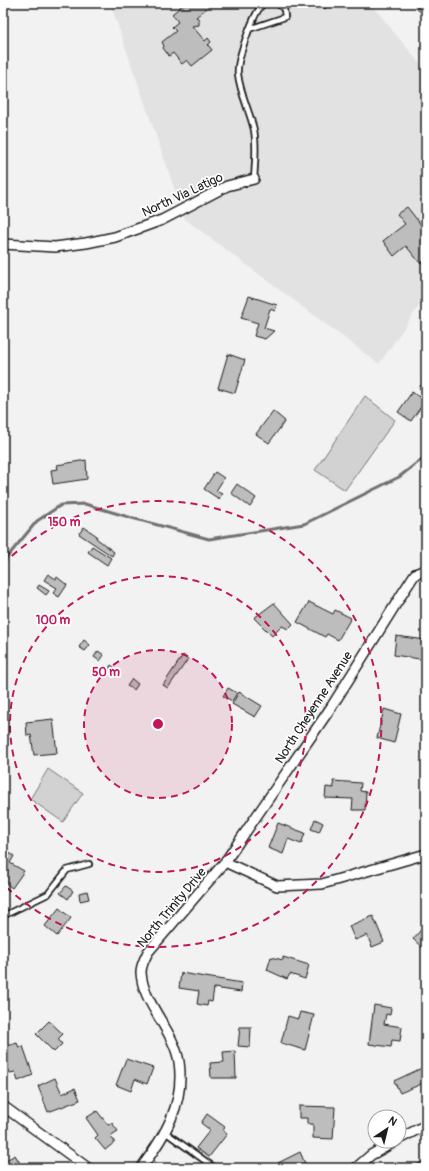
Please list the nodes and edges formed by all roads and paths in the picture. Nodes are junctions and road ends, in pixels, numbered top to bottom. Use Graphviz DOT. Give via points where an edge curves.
graph roads {
  1 [pos="264,3"];
  2 [pos="277,3"];
  3 [pos="249,29"];
  4 [pos="254,179"];
  5 [pos="3,244"];
  6 [pos="426,570"];
  7 [pos="426,854"];
  8 [pos="226,862"];
  9 [pos="89,864"];
  10 [pos="3,916"];
  11 [pos="3,1106"];
  12 [pos="426,1125"];
  13 [pos="165,1132"];
  14 [pos="407,1135"];
  15 [pos="382,1149"];
  16 [pos="88,1168"];
  17 [pos="141,1168"];
  18 [pos="215,1168"];
  19 [pos="356,1168"];
  1 -- 3 [label="lane"];
  2 -- 3 [label="lane" via="284,9 285,17"];
  3 -- 4 [label="lane" via="238,73 254,131"];
  4 -- 5 [label="street, North Via Latigo" via="227,186 162,220 115,237 55,247"];
  6 -- 8 [label="street, North Cheyenne Avenue" via="415,574 332,706"];
  7 -- 8 [label="street" via="322,884 277,886"];
  8 -- 13 [label="street, North Trinity Drive" via="148,952 141,971 144,988 173,1041 179,1061 178,1100 172,1121"];
  9 -- 10 [label="lane" via="66,870 48,894"];
  11 -- 16 [label="street"];
  12 -- 14 [label="street"];
  13 -- 17 [label="street, North Trinity Drive"];
  13 -- 18 [label="lane"];
  15 -- 19 [label="street"];
}
